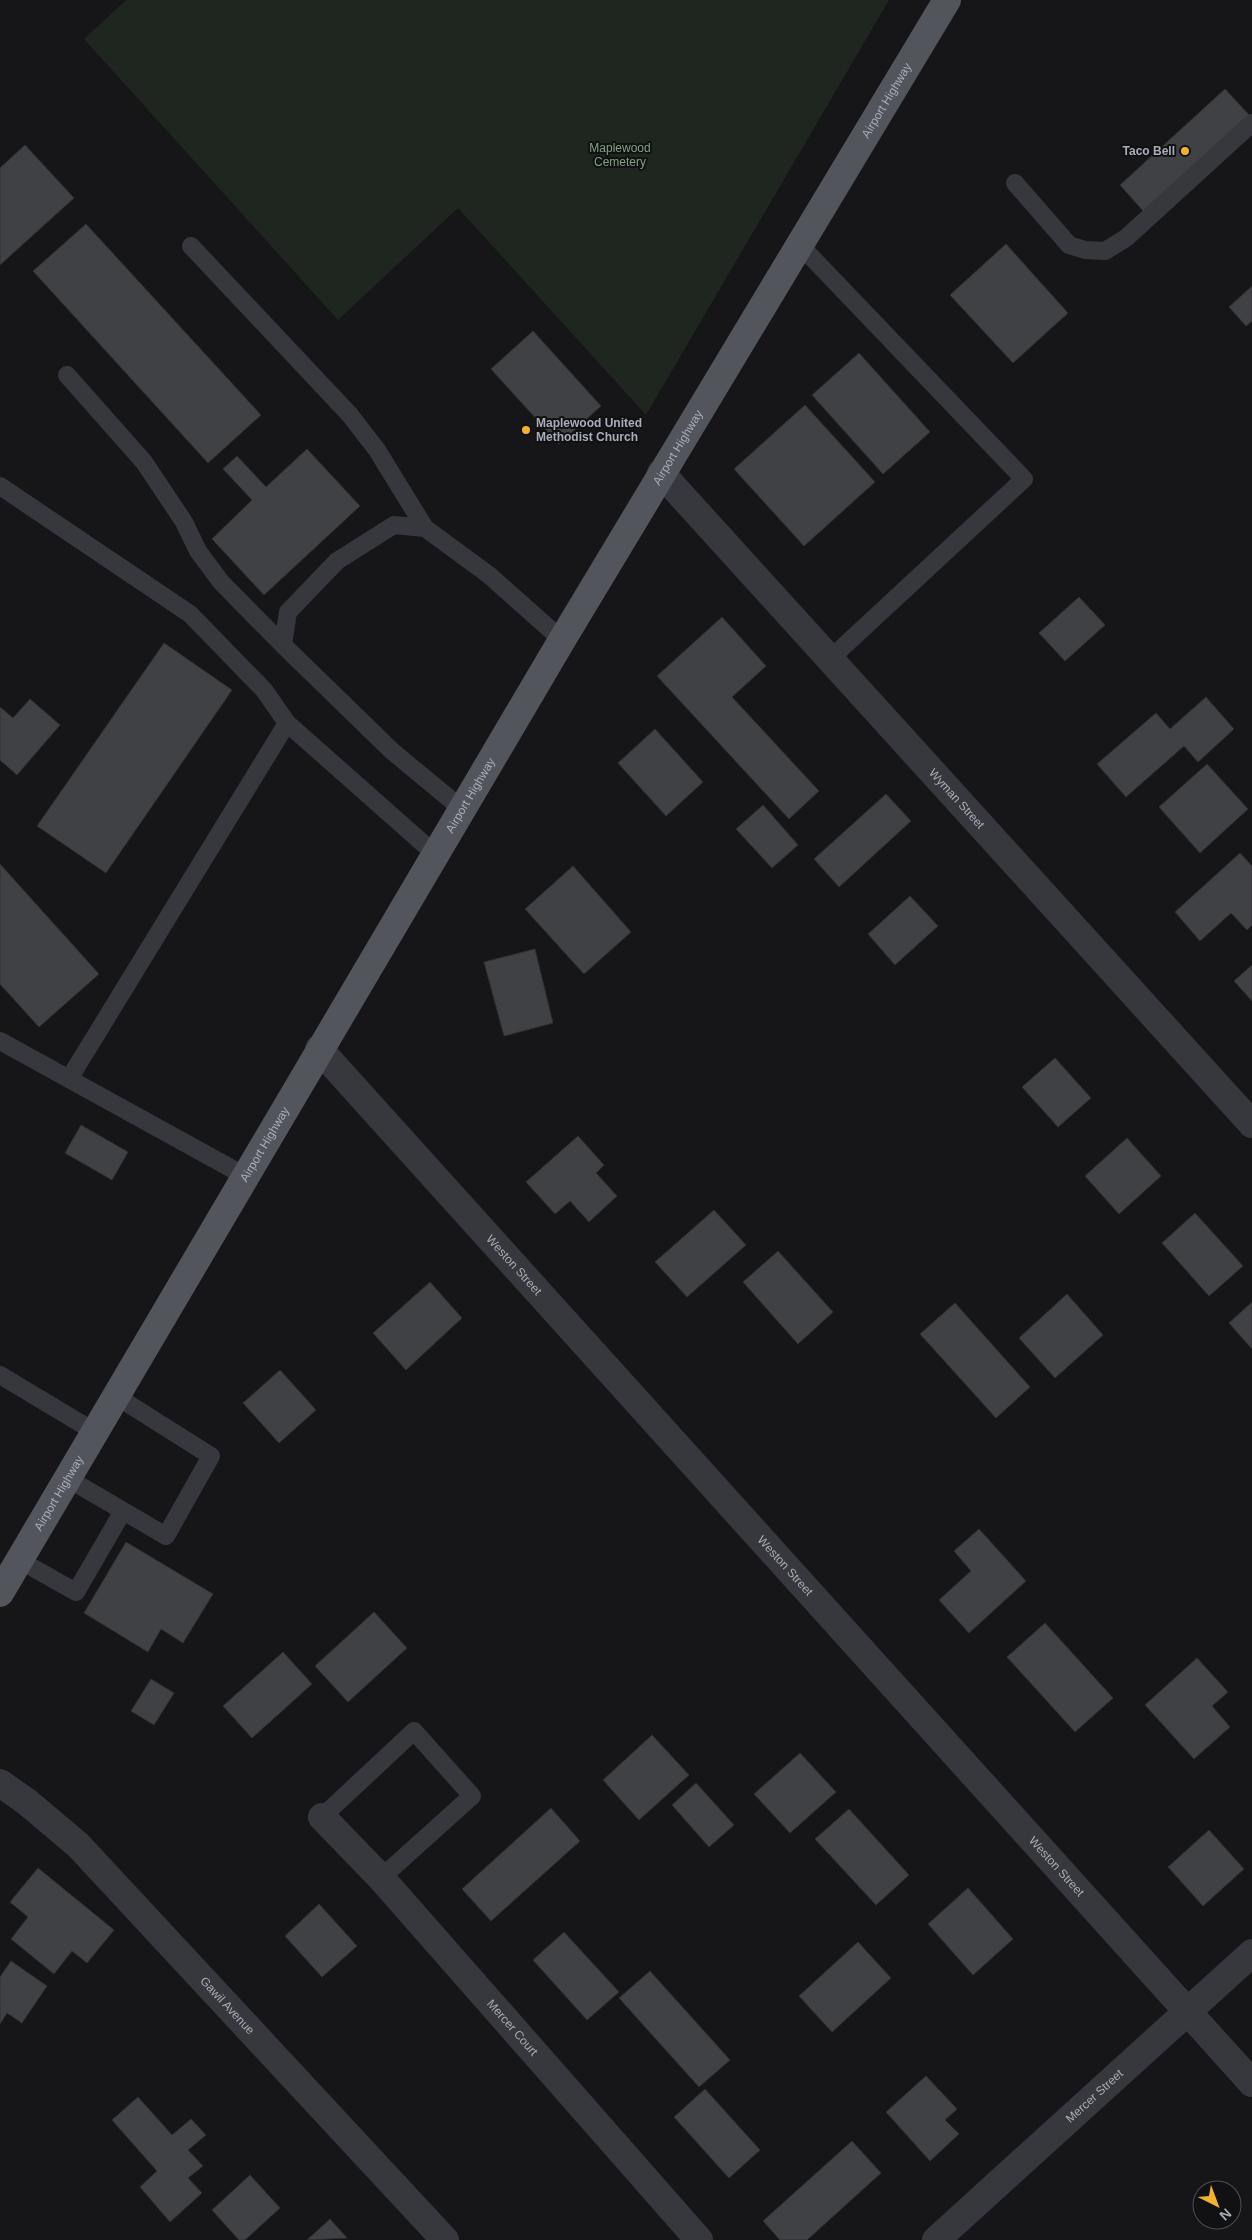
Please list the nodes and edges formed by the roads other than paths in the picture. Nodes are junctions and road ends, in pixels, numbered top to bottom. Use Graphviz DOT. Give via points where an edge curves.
graph roads {
  1 [pos="947,0"];
  2 [pos="1252,123"];
  3 [pos="1015,182"];
  4 [pos="799,244"];
  5 [pos="190,246"];
  6 [pos="67,375"];
  7 [pos="662,473"];
  8 [pos="0,486"];
  9 [pos="425,528"];
  10 [pos="562,640"];
  11 [pos="283,645"];
  12 [pos="830,659"];
  13 [pos="288,723"];
  14 [pos="462,809"];
  15 [pos="435,854"];
  16 [pos="0,1041"];
  17 [pos="320,1049"];
  18 [pos="69,1079"];
  19 [pos="1252,1124"];
  20 [pos="245,1176"];
  21 [pos="0,1375"];
  22 [pos="116,1396"];
  23 [pos="95,1432"];
  24 [pos="67,1478"];
  25 [pos="123,1511"];
  26 [pos="19,1560"];
  27 [pos="2,1586"];
  28 [pos="0,1783"];
  29 [pos="322,1817"];
  30 [pos="381,1878"];
  31 [pos="1252,1953"];
  32 [pos="1187,2012"];
  33 [pos="1252,2083"];
  34 [pos="445,2240"];
  35 [pos="699,2240"];
  36 [pos="936,2240"];
  1 -- 4 [label="main road, Airport Highway"];
  2 -- 3 [label="lane" via="1126,238 1106,251 1070,245"];
  4 -- 7 [label="main road, Airport Highway"];
  4 -- 12 [label="lane" via="1024,479"];
  5 -- 9 [label="lane" via="350,415 377,450"];
  6 -- 11 [label="lane" via="144,462 184,522 198,551 221,582"];
  7 -- 10 [label="main road, Airport Highway"];
  7 -- 12 [label="street, Wyman Street"];
  8 -- 13 [label="lane" via="190,614 264,690"];
  9 -- 10 [label="lane" via="490,575"];
  9 -- 11 [label="lane" via="394,525 337,561 288,612"];
  10 -- 14 [label="main road, Airport Highway"];
  11 -- 14 [label="lane" via="392,751"];
  12 -- 19 [label="street, Wyman Street"];
  13 -- 15 [label="lane"];
  13 -- 18 [label="lane"];
  14 -- 15 [label="main road, Airport Highway"];
  15 -- 17 [label="main road, Airport Highway"];
  16 -- 18 [label="lane"];
  17 -- 20 [label="main road, Airport Highway"];
  17 -- 32 [label="street, Weston Street"];
  18 -- 20 [label="lane"];
  20 -- 22 [label="main road, Airport Highway"];
  21 -- 23 [label="lane"];
  22 -- 23 [label="main road, Airport Highway"];
  22 -- 25 [label="lane" via="211,1456 166,1536"];
  23 -- 24 [label="main road, Airport Highway"];
  24 -- 25 [label="lane"];
  24 -- 26 [label="main road, Airport Highway"];
  25 -- 26 [label="lane" via="76,1592"];
  26 -- 27 [label="main road, Airport Highway"];
  28 -- 34 [label="street, Gawil Avenue" via="78,1845"];
  29 -- 30 [label="street, Mercer Court"];
  29 -- 30 [label="lane" via="414,1731 472,1796"];
  30 -- 35 [label="street, Mercer Court"];
  31 -- 32 [label="street, Mercer Street"];
  32 -- 33 [label="street, Weston Street"];
  32 -- 36 [label="street, Mercer Street"];
}
